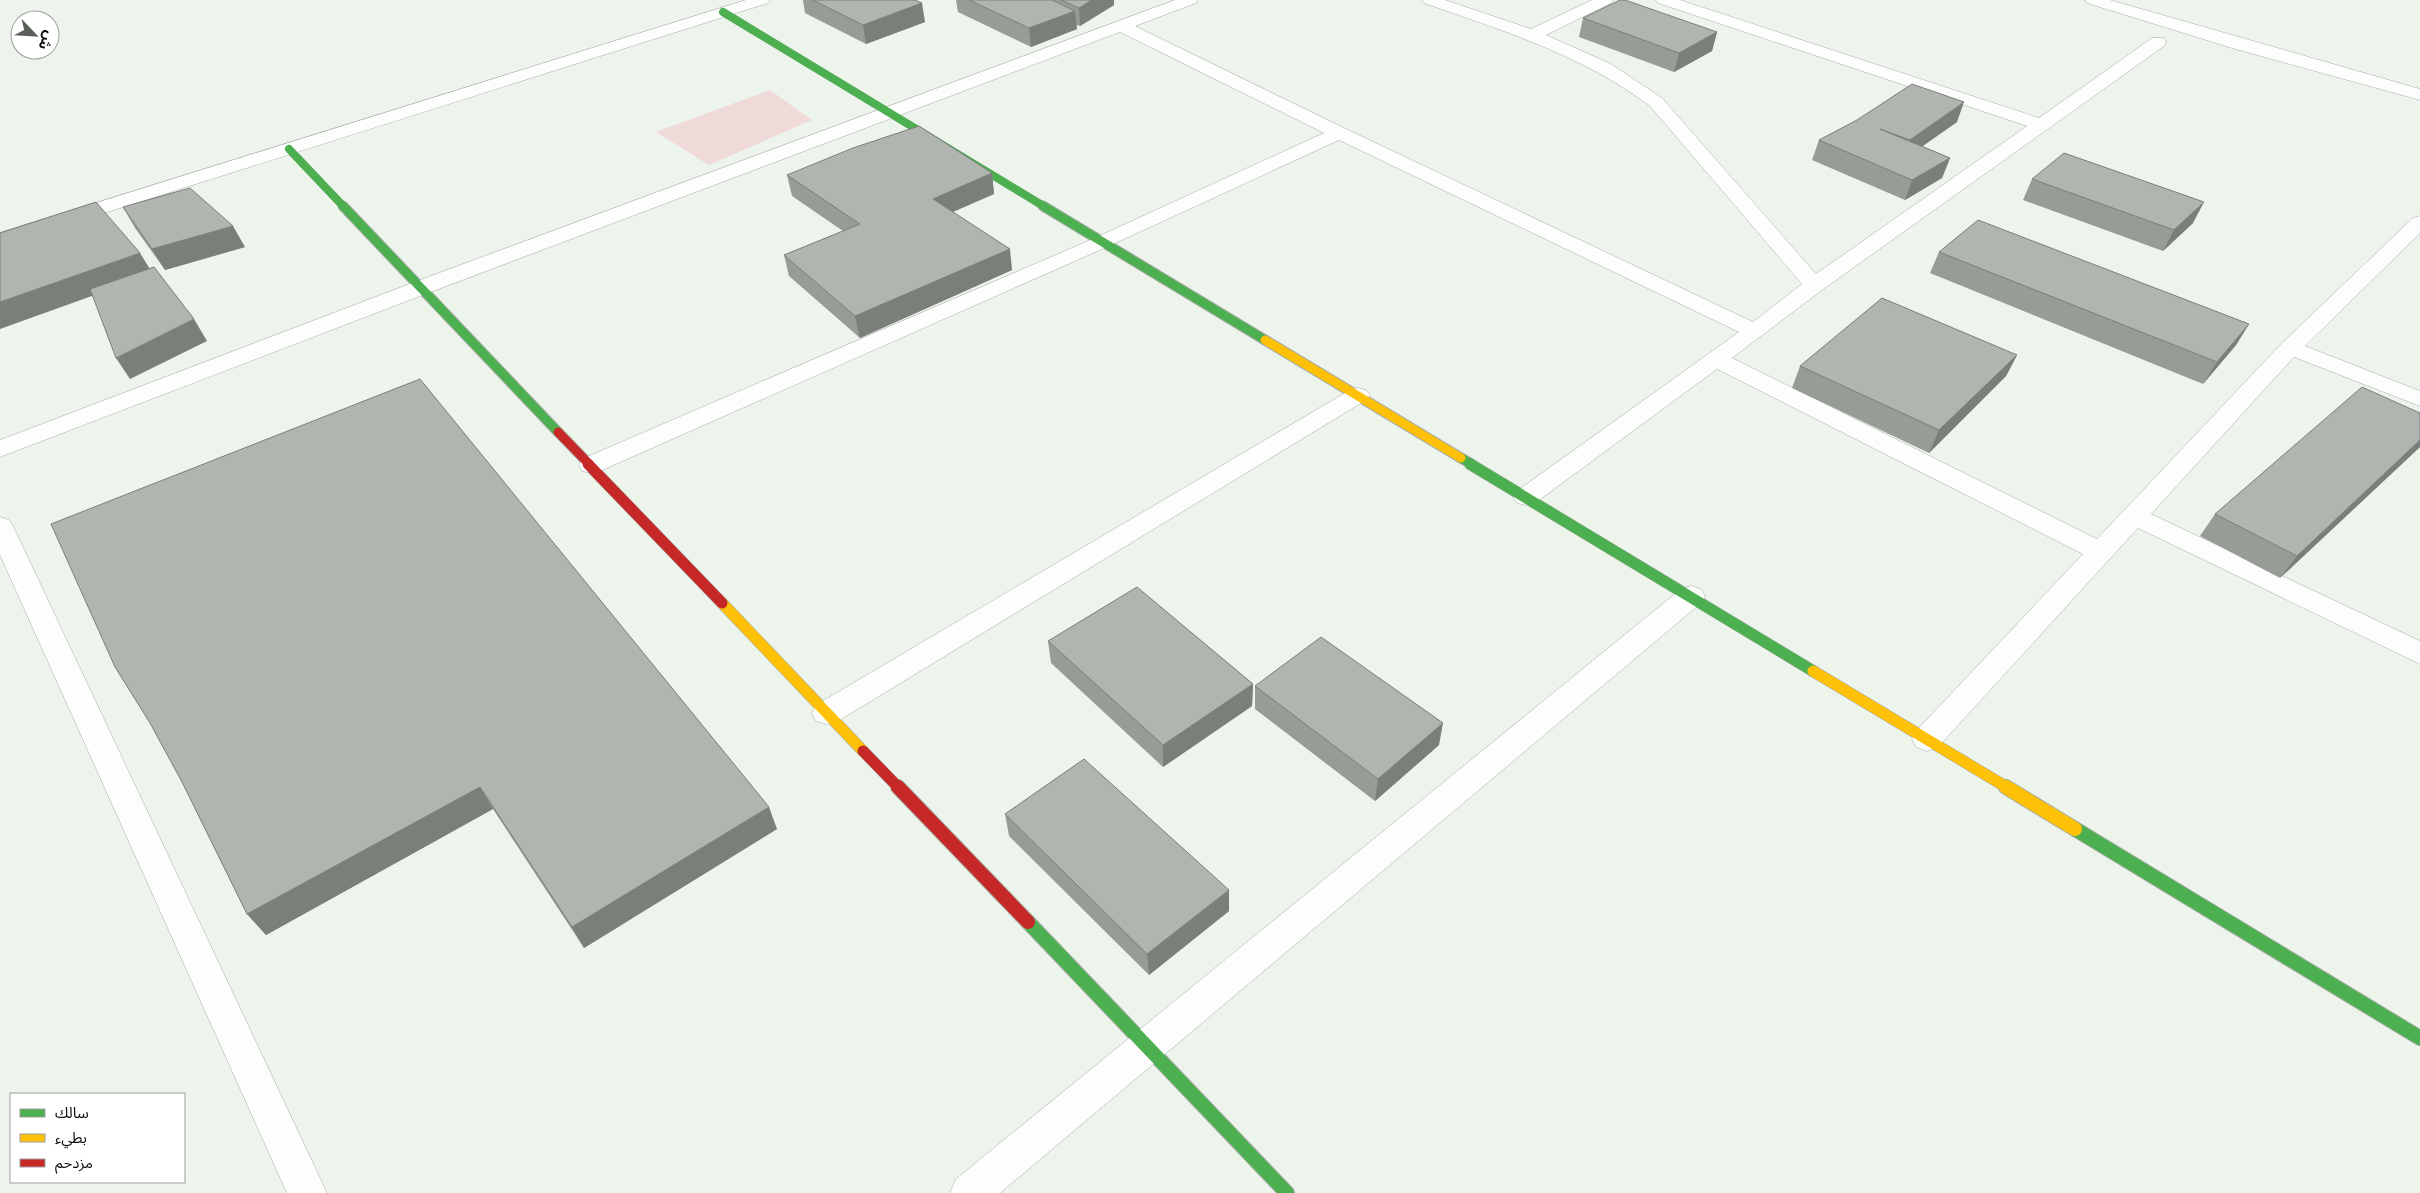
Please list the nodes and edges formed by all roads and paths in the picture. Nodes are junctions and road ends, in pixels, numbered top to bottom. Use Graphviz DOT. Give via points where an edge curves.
graph roads {
  1 [pos="762,0"];
  2 [pos="1190,0"];
  3 [pos="1430,0"];
  4 [pos="1606,0"];
  5 [pos="1664,0"];
  6 [pos="2093,0"];
  7 [pos="723,12"];
  8 [pos="1121,26"];
  9 [pos="1530,36"];
  10 [pos="2158,42"];
  11 [pos="2420,95"];
  12 [pos="892,112"];
  13 [pos="2043,125"];
  14 [pos="1339,133"];
  15 [pos="290,149"];
  16 [pos="2420,222"];
  17 [pos="0,240"];
  18 [pos="1102,242"];
  19 [pos="1814,285"];
  20 [pos="420,288"];
  21 [pos="1755,331"];
  22 [pos="2290,348"];
  23 [pos="1715,359"];
  24 [pos="1358,395"];
  25 [pos="2420,399"];
  26 [pos="0,449"];
  27 [pos="591,465"];
  28 [pos="1526,497"];
  29 [pos="2134,516"];
  30 [pos="0,526"];
  31 [pos="2101,552"];
  32 [pos="1691,596"];
  33 [pos="2420,653"];
  34 [pos="827,713"];
  35 [pos="1927,739"];
  36 [pos="2420,1038"];
  37 [pos="1147,1047"];
  38 [pos="307,1193"];
  39 [pos="970,1193"];
  40 [pos="1287,1193"];
  1 -- 7 [label="street"];
  2 -- 8 [label="street"];
  3 -- 9 [label="street"];
  4 -- 9 [label="street"];
  5 -- 13 [label="street"];
  6 -- 11 [label="street"];
  7 -- 12 [label="street"];
  7 -- 15 [label="street"];
  8 -- 12 [label="street"];
  8 -- 14 [label="street"];
  9 -- 19 [label="street" via="1609,68 1656,102"];
  10 -- 13 [label="street"];
  12 -- 18 [label="street"];
  12 -- 20 [label="street"];
  13 -- 19 [label="street"];
  14 -- 18 [label="street"];
  14 -- 21 [label="street"];
  15 -- 17 [label="street"];
  15 -- 20 [label="street"];
  16 -- 22 [label="street"];
  18 -- 24 [label="street"];
  18 -- 27 [label="street"];
  19 -- 21 [label="street"];
  20 -- 26 [label="street"];
  20 -- 27 [label="street"];
  21 -- 23 [label="street"];
  22 -- 25 [label="street"];
  22 -- 29 [label="street"];
  23 -- 28 [label="street"];
  23 -- 31 [label="street"];
  24 -- 28 [label="street"];
  24 -- 34 [label="street"];
  27 -- 34 [label="street"];
  28 -- 32 [label="street"];
  29 -- 31 [label="street"];
  29 -- 33 [label="street"];
  30 -- 38 [label="street"];
  31 -- 35 [label="street"];
  32 -- 35 [label="street"];
  32 -- 37 [label="street"];
  34 -- 37 [label="street"];
  35 -- 36 [label="street"];
  37 -- 39 [label="street"];
  37 -- 40 [label="street"];
}
